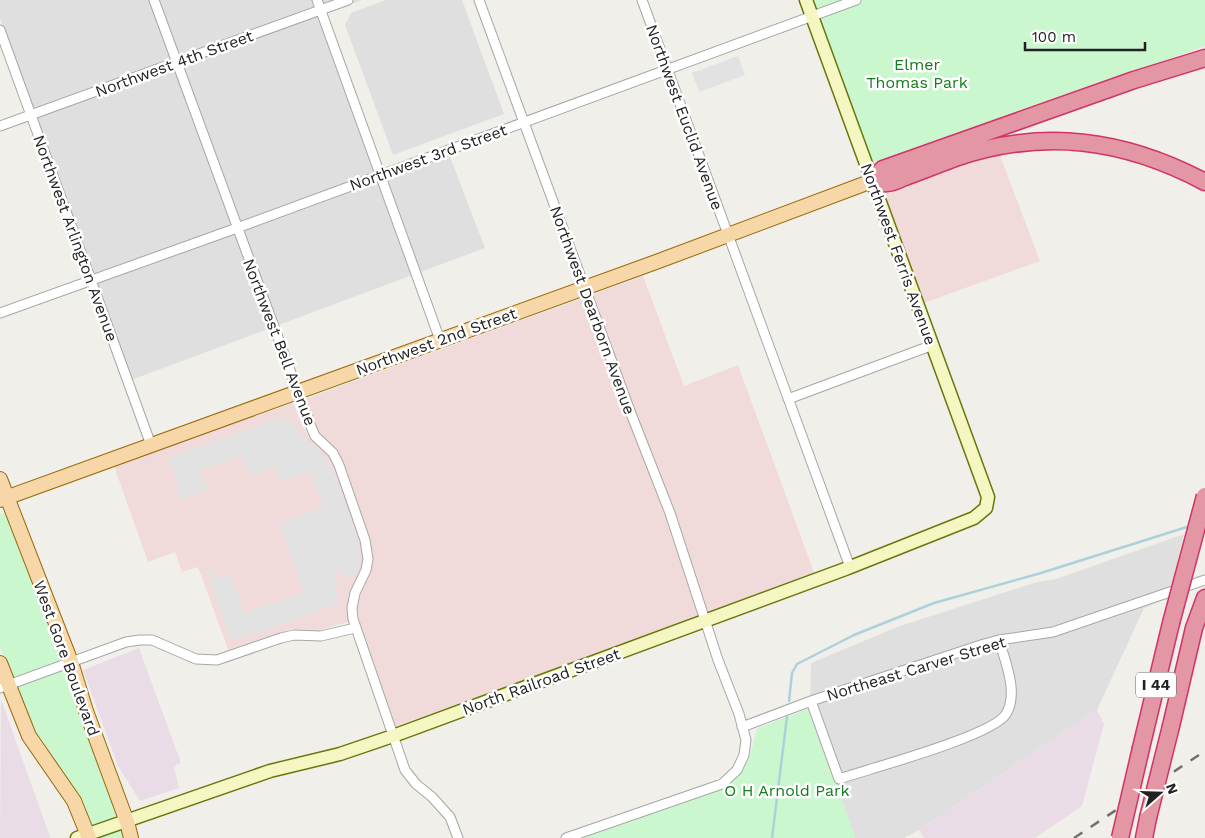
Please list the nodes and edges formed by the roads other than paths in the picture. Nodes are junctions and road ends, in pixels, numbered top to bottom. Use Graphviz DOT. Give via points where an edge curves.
graph roads {
  1 [pos="154,0"];
  2 [pos="317,0"];
  3 [pos="348,0"];
  4 [pos="479,0"];
  5 [pos="642,0"];
  6 [pos="806,0"];
  7 [pos="856,0"];
  8 [pos="320,10"];
  9 [pos="812,17"];
  10 [pos="0,30"];
  11 [pos="1200,60"];
  12 [pos="177,62"];
  13 [pos="668,70"];
  14 [pos="31,115"];
  15 [pos="525,122"];
  16 [pos="0,126"];
  17 [pos="380,175"];
  18 [pos="872,181"];
  19 [pos="1205,182"];
  20 [pos="237,228"];
  21 [pos="728,235"];
  22 [pos="91,280"];
  23 [pos="584,288"];
  24 [pos="0,313"];
  25 [pos="440,340"];
  26 [pos="933,345"];
  27 [pos="298,391"];
  28 [pos="788,399"];
  29 [pos="151,445"];
  30 [pos="0,479"];
  31 [pos="1205,496"];
  32 [pos="4,499"];
  33 [pos="986,508"];
  34 [pos="850,567"];
  35 [pos="1205,580"];
  36 [pos="1205,598"];
  37 [pos="705,620"];
  38 [pos="355,628"];
  39 [pos="999,640"];
  40 [pos="71,662"];
  41 [pos="0,663"];
  42 [pos="4,687"];
  43 [pos="811,701"];
  44 [pos="742,727"];
  45 [pos="393,736"];
  46 [pos="127,822"];
  47 [pos="85,837"];
  48 [pos="131,838"];
  49 [pos="458,838"];
  50 [pos="566,838"];
  51 [pos="1120,838"];
  52 [pos="1144,838"];
  1 -- 12 [label="street, Northwest Bell Avenue"];
  2 -- 8 [label="street"];
  3 -- 8 [label="street, Northwest 4th Street"];
  4 -- 15 [label="street, Northwest Dearborn Avenue"];
  5 -- 13 [label="street, Northwest Euclid Avenue"];
  6 -- 9 [label="street, Northwest Ferris Avenue"];
  7 -- 9 [label="street, Northwest 3rd Street"];
  8 -- 12 [label="street, Northwest 4th Street"];
  8 -- 17 [label="street"];
  9 -- 13 [label="street, Northwest 3rd Street"];
  9 -- 18 [label="street, Northwest Ferris Avenue"];
  10 -- 14 [label="street, Northwest Arlington Avenue"];
  11 -- 18 [label="highway" via="1134,80 883,169"];
  12 -- 14 [label="street, Northwest 4th Street"];
  12 -- 20 [label="street, Northwest Bell Avenue"];
  13 -- 15 [label="street, Northwest 3rd Street"];
  13 -- 21 [label="street, Northwest Euclid Avenue"];
  14 -- 16 [label="street, Northwest 4th Street"];
  14 -- 22 [label="street, Northwest Arlington Avenue"];
  15 -- 17 [label="street, Northwest 3rd Street"];
  15 -- 23 [label="street, Northwest Dearborn Avenue"];
  17 -- 20 [label="street, Northwest 3rd Street"];
  17 -- 25 [label="street"];
  18 -- 19 [label="highway" via="887,184 986,149 1047,140 1084,142 1134,152"];
  18 -- 21 [label="main road, Northwest 2nd Street"];
  18 -- 26 [label="street, Northwest Ferris Avenue"];
  20 -- 22 [label="street, Northwest 3rd Street"];
  20 -- 27 [label="street, Northwest Bell Avenue"];
  21 -- 23 [label="main road, Northwest 2nd Street"];
  21 -- 28 [label="street, Northwest Euclid Avenue"];
  22 -- 24 [label="street, Northwest 3rd Street"];
  22 -- 29 [label="street, Northwest Arlington Avenue"];
  23 -- 25 [label="main road, Northwest 2nd Street"];
  23 -- 37 [label="street, Northwest Dearborn Avenue" via="670,513"];
  25 -- 27 [label="main road, Northwest 2nd Street"];
  26 -- 28 [label="street"];
  26 -- 33 [label="street, Northwest Ferris Avenue" via="988,497"];
  27 -- 29 [label="main road, Northwest 2nd Street"];
  27 -- 38 [label="street, Northwest Bell Avenue" via="315,436 334,453 366,540 366,570 352,608"];
  28 -- 34 [label="street, Northwest Euclid Avenue"];
  29 -- 32 [label="main road, Northwest 2nd Street"];
  30 -- 32 [label="main road, West Gore Boulevard"];
  31 -- 51 [label="highway, I 44, bridge" via="1171,622"];
  32 -- 40 [label="main road, West Gore Boulevard"];
  33 -- 34 [label="street, North Railroad Street" via="974,518"];
  34 -- 37 [label="street, North Railroad Street"];
  35 -- 39 [label="street, Northeast Carver Street" via="1054,632"];
  36 -- 52 [label="highway, I 44, bridge" via="1194,628"];
  37 -- 44 [label="street, Northwest Dearborn Avenue"];
  37 -- 45 [label="street, North Railroad Street"];
  38 -- 40 [label="street" via="321,636 294,635 217,660 196,659 161,643 140,640"];
  38 -- 45 [label="street, Northwest Bell Avenue"];
  39 -- 43 [label="street, Northeast Carver Street"];
  39 -- 43 [label="street" via="1011,697 1006,715 993,726 957,741 839,779"];
  40 -- 42 [label="street"];
  40 -- 46 [label="main road, West Gore Boulevard"];
  41 -- 42 [label="main road"];
  42 -- 47 [label="main road" via="29,736 74,801"];
  43 -- 44 [label="street, Northeast Carver Street"];
  44 -- 50 [label="street, Northwest Dearborn Avenue" via="746,740 744,755 737,770 722,784"];
  45 -- 46 [label="street, North Railroad Street" via="340,754 270,771"];
  45 -- 49 [label="street, Northwest Bell Avenue" via="405,770 450,817"];
  46 -- 47 [label="street, North Railroad Street"];
  46 -- 48 [label="main road, West Gore Boulevard"];
}
